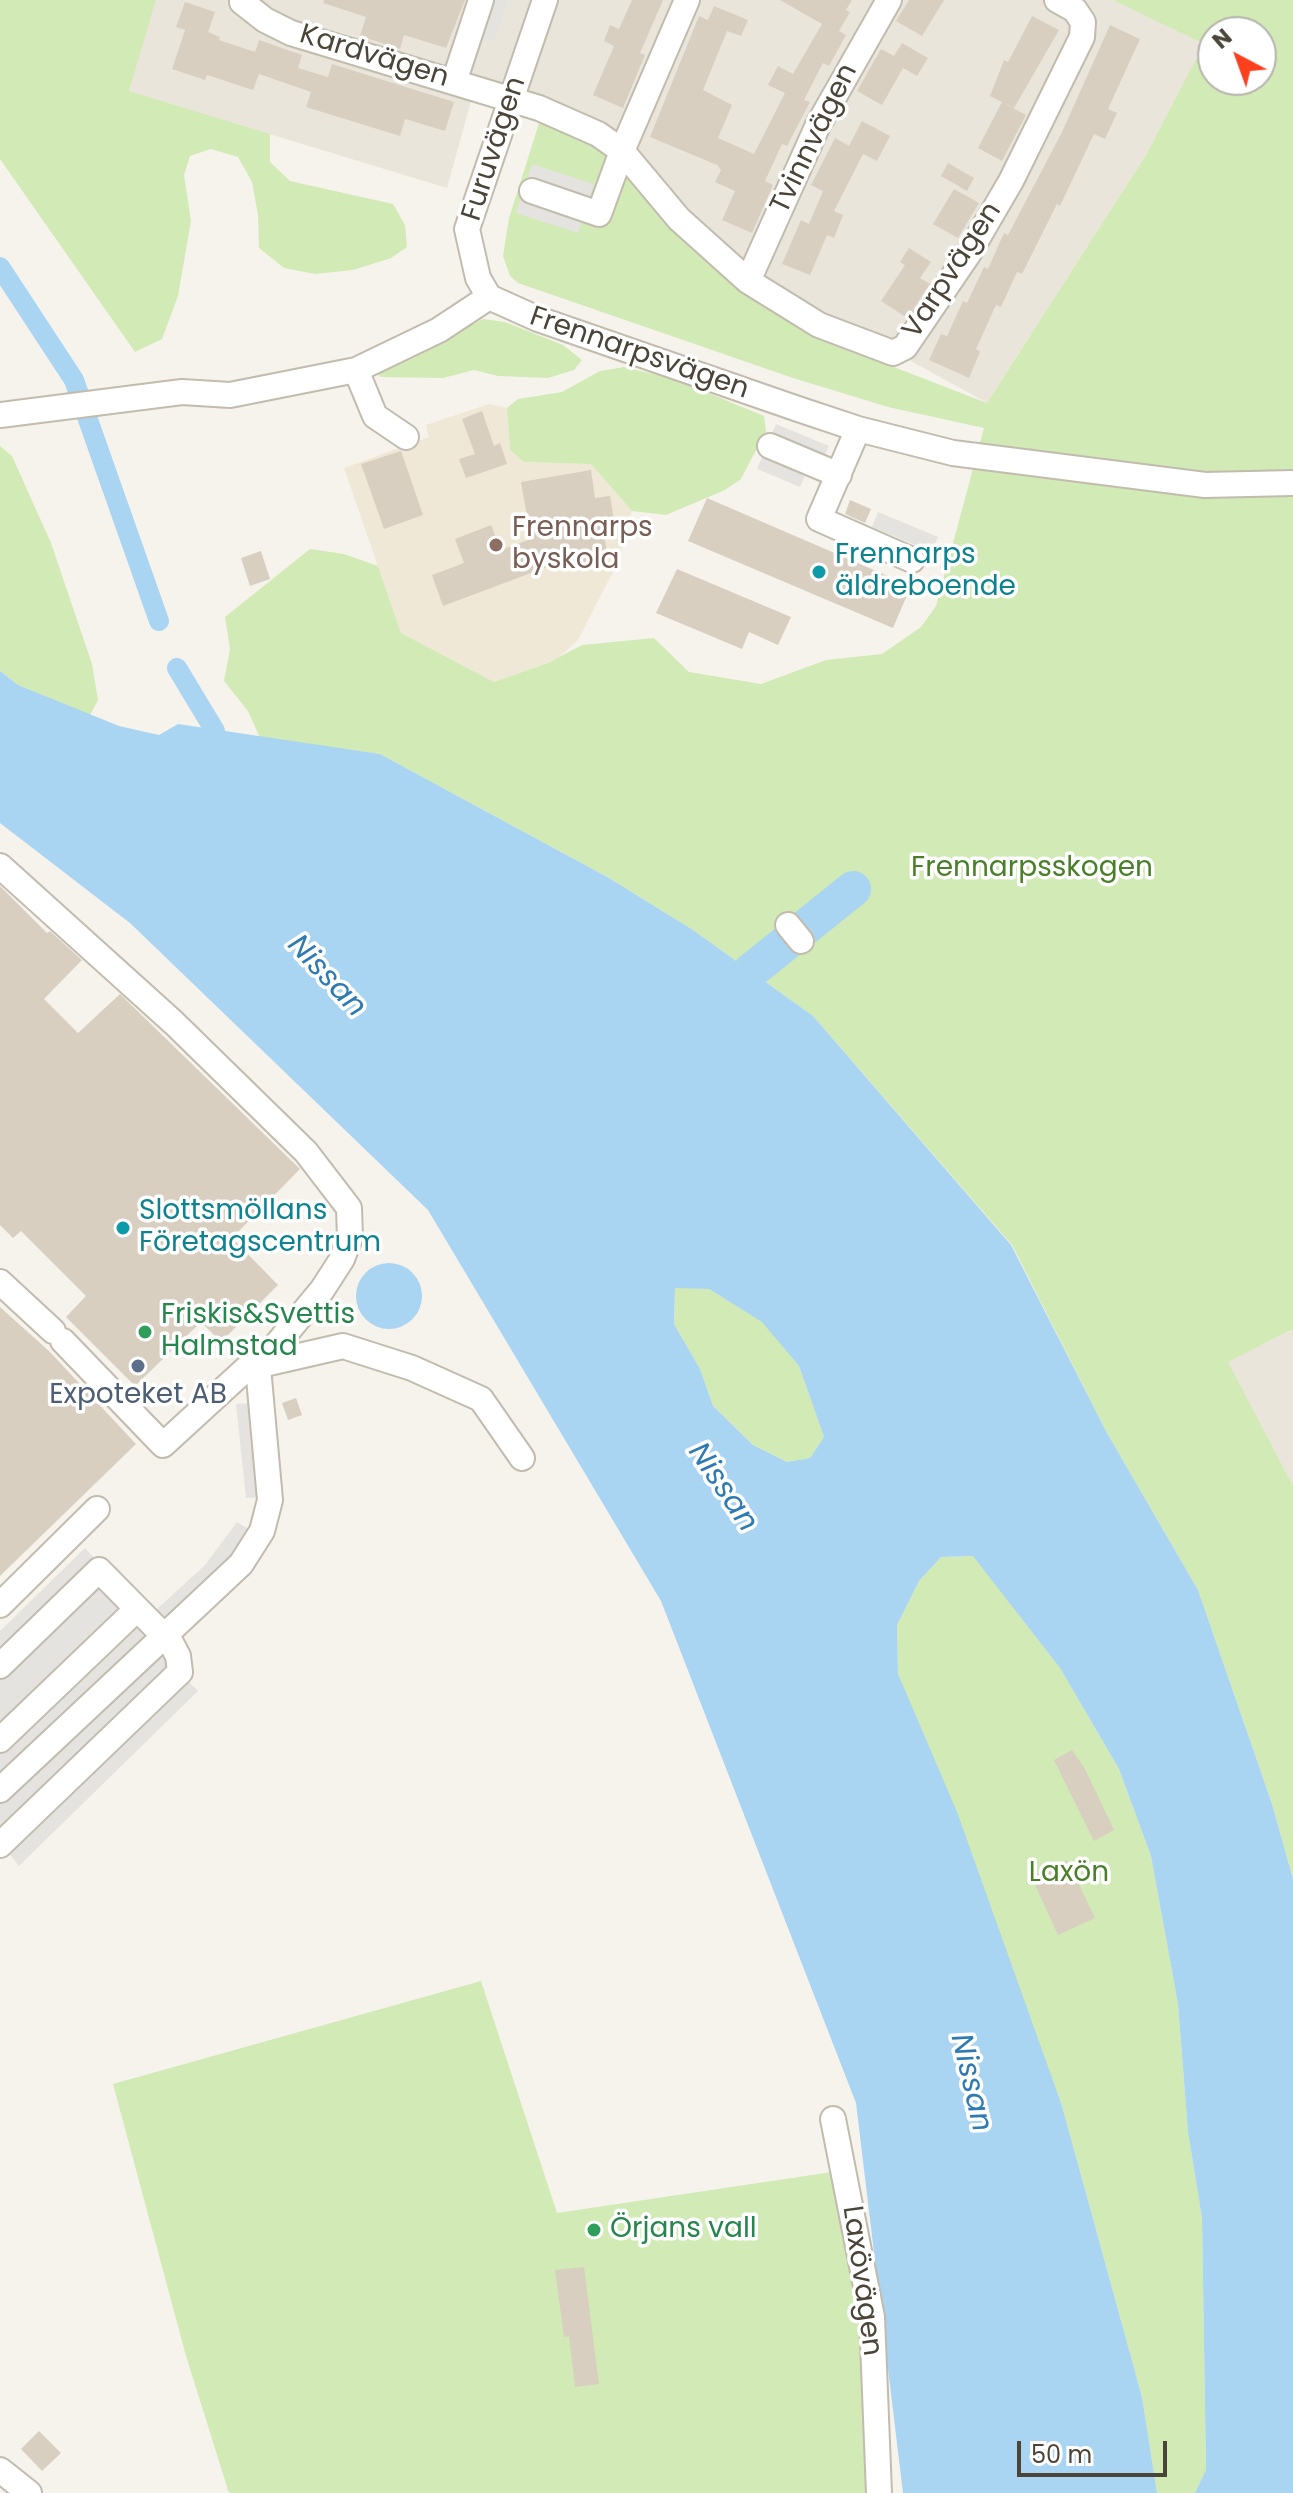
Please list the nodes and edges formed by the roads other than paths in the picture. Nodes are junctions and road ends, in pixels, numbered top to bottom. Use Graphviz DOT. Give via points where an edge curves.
graph roads {
  1 [pos="481,0"];
  2 [pos="545,0"];
  3 [pos="687,0"];
  4 [pos="889,0"];
  5 [pos="1057,0"];
  6 [pos="242,2"];
  7 [pos="454,82"];
  8 [pos="511,100"];
  9 [pos="622,151"];
  10 [pos="532,191"];
  11 [pos="748,281"];
  12 [pos="489,297"];
  13 [pos="356,370"];
  14 [pos="8,414"];
  15 [pos="858,429"];
  16 [pos="406,437"];
  17 [pos="770,446"];
  18 [pos="839,475"];
  19 [pos="1293,483"];
  20 [pos="912,560"];
  21 [pos="0,866"];
  22 [pos="0,1282"];
  23 [pos="258,1367"];
  24 [pos="522,1458"];
  25 [pos="97,1509"];
  26 [pos="2,1599"];
  27 [pos="137,1609"];
  28 [pos="163,1636"];
  29 [pos="0,1666"];
  30 [pos="0,1740"];
  31 [pos="0,1790"];
  32 [pos="0,1845"];
  33 [pos="833,2119"];
  34 [pos="0,2470"];
  35 [pos="29,2493"];
  36 [pos="879,2493"];
  1 -- 7 [label="street"];
  2 -- 8 [label="street, Furuvägen"];
  3 -- 9 [label="street"];
  4 -- 11 [label="street, Tvinnvägen" via="818,125"];
  5 -- 11 [label="street, Varpvägen" via="1075,10 1083,22 1082,37 1011,181 905,347 893,353 819,325"];
  6 -- 7 [label="street, Kardvägen" via="291,33"];
  7 -- 8 [label="street, Kardvägen"];
  8 -- 9 [label="street, Varpvägen" via="569,120"];
  8 -- 12 [label="street, Furuvägen" via="467,229 474,266"];
  9 -- 10 [label="street" via="599,214"];
  9 -- 11 [label="street, Varpvägen" via="679,219"];
  12 -- 13 [label="street" via="439,330"];
  12 -- 15 [label="street, Frennarpsvägen" via="538,319"];
  13 -- 14 [label="street" via="230,395 182,392"];
  13 -- 16 [label="street" via="375,416"];
  15 -- 18 [label="street"];
  15 -- 19 [label="street, Frennarpsvägen" via="953,453 1051,467 1205,485"];
  17 -- 18 [label="street"];
  18 -- 20 [label="street" via="819,519"];
  21 -- 23 [label="street" via="295,1141 349,1208 350,1238 342,1259"];
  22 -- 23 [label="street" via="163,1445 247,1368"];
  23 -- 24 [label="street" via="343,1346 412,1368 481,1399"];
  23 -- 28 [label="street" via="270,1500 262,1531 241,1564"];
  25 -- 26 [label="street"];
  27 -- 28 [label="street"];
  27 -- 29 [label="street" via="99,1570"];
  27 -- 30 [label="street"];
  28 -- 31 [label="street"];
  28 -- 32 [label="street" via="178,1656 180,1672"];
  33 -- 36 [label="street, Laxövägen" via="872,2317"];
  34 -- 35 [label="street"];
}
